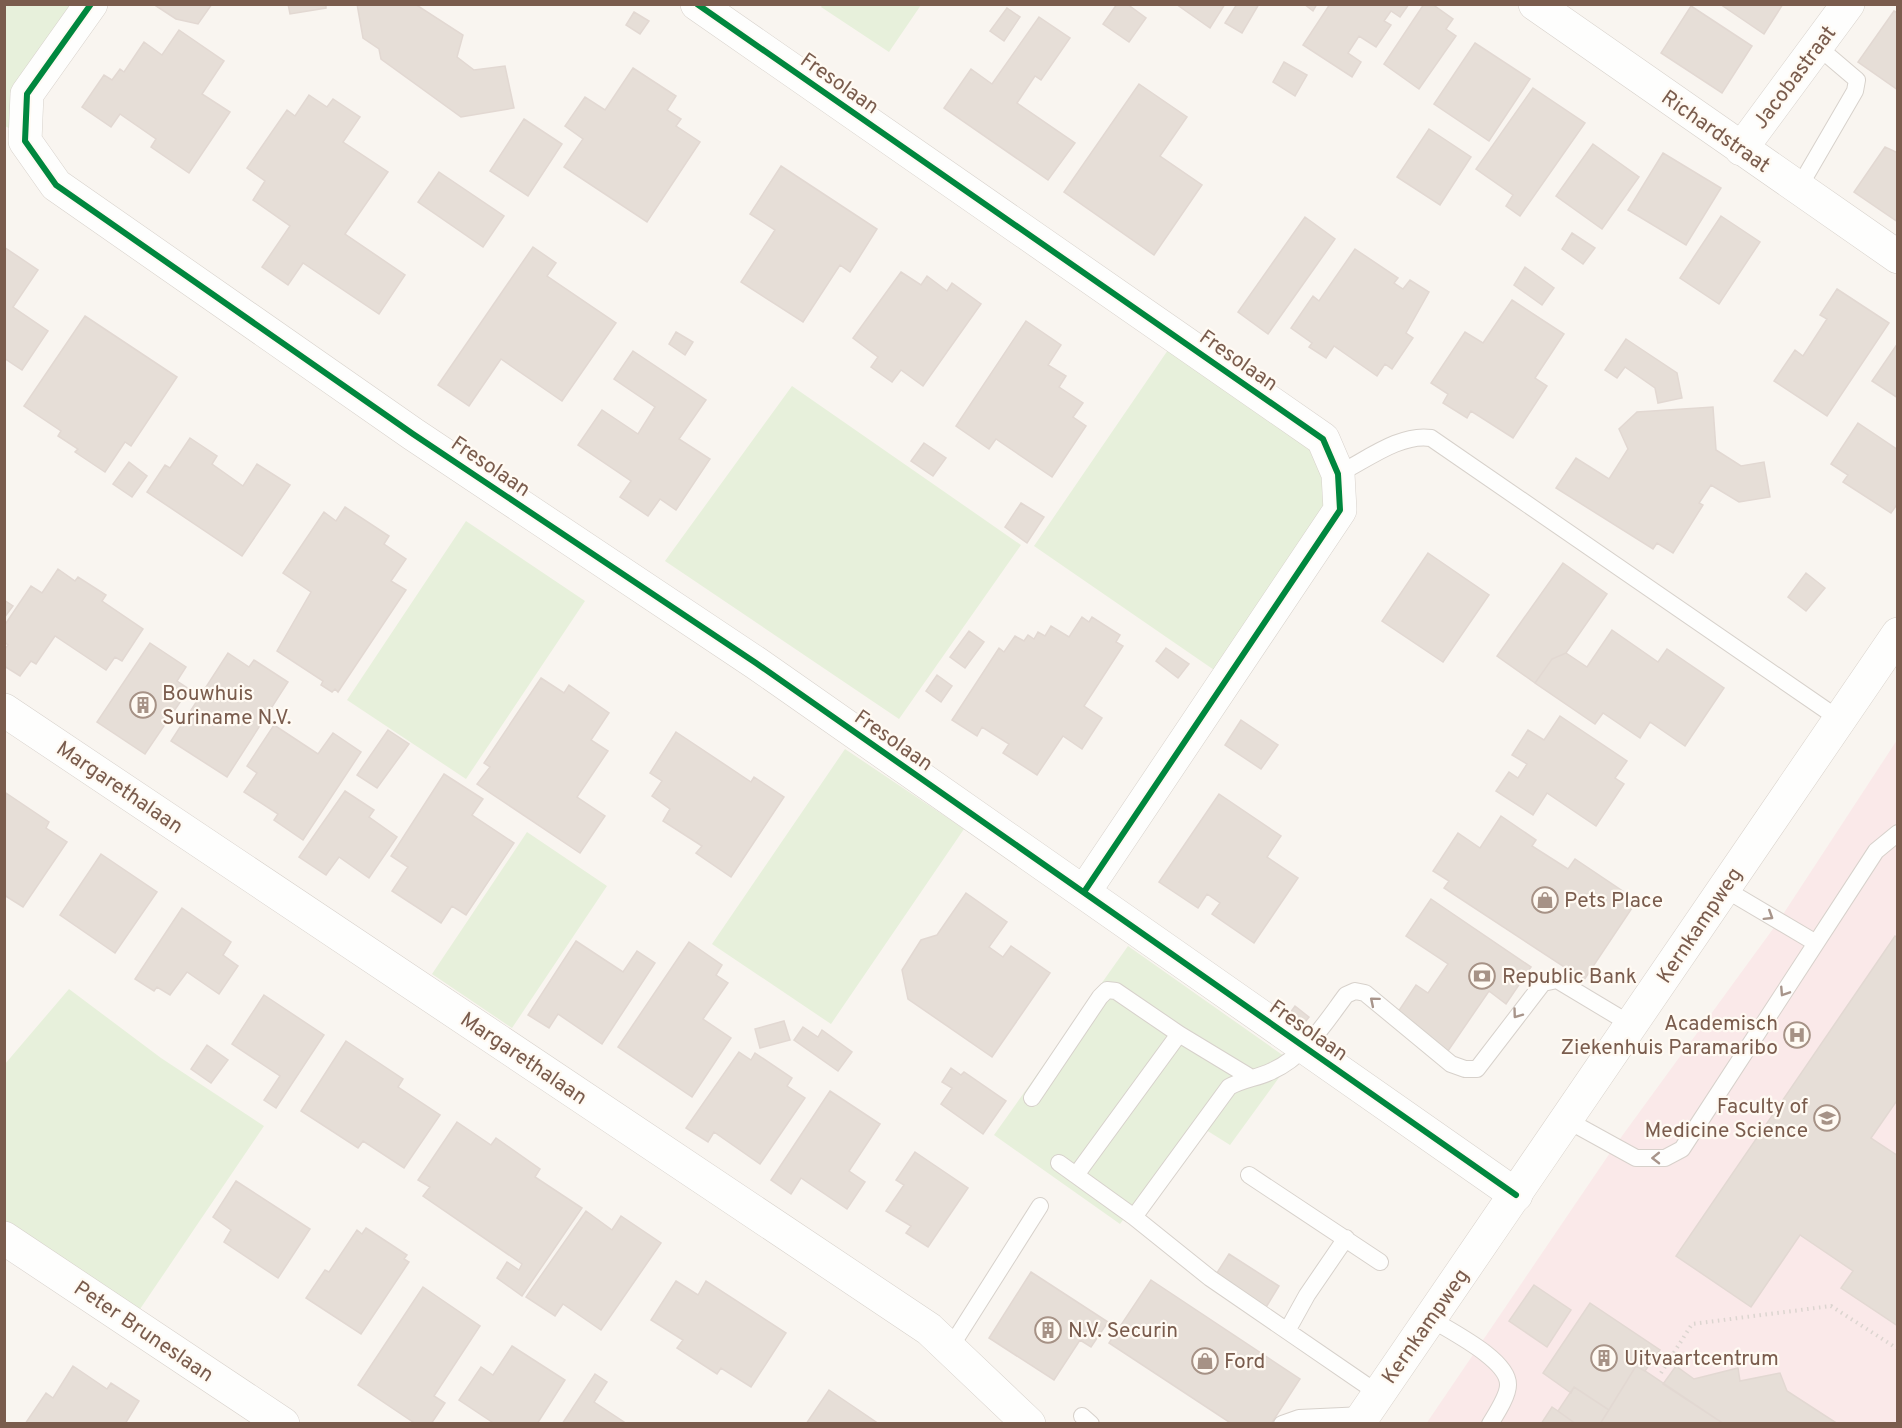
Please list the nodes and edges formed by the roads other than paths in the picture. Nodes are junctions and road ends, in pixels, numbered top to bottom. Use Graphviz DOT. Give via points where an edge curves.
graph roads {
  1 [pos="91,4"];
  2 [pos="697,4"];
  3 [pos="1535,4"];
  4 [pos="1848,4"];
  5 [pos="1817,46"];
  6 [pos="15,141"];
  7 [pos="1741,149"];
  8 [pos="1798,189"];
  9 [pos="1898,257"];
  10 [pos="1338,474"];
  11 [pos="1898,634"];
  12 [pos="5,712"];
  13 [pos="1839,719"];
  14 [pos="1898,833"];
  15 [pos="1723,888"];
  16 [pos="1084,892"];
  17 [pos="1816,943"];
  18 [pos="1632,1025"];
  19 [pos="1179,1034"];
  20 [pos="1306,1048"];
  21 [pos="1250,1077"];
  22 [pos="1032,1098"];
  23 [pos="1567,1120"];
  24 [pos="1059,1162"];
  25 [pos="1249,1175"];
  26 [pos="1076,1176"];
  27 [pos="1516,1195"];
  28 [pos="1040,1206"];
  29 [pos="1134,1217"];
  30 [pos="4,1238"];
  31 [pos="1346,1238"];
  32 [pos="1380,1262"];
  33 [pos="1431,1319"];
  34 [pos="1287,1331"];
  35 [pos="950,1348"];
  36 [pos="1367,1411"];
  37 [pos="1017,1419"];
  38 [pos="283,1424"];
  39 [pos="1282,1424"];
  40 [pos="1490,1424"];
  1 -- 6 [label="street, Fresolaan" via="27,94"];
  2 -- 10 [label="street, Fresolaan" via="1323,440"];
  3 -- 7 [label="street, Richardstraat"];
  4 -- 5 [label="street, Jacobastraat"];
  5 -- 7 [label="street, Jacobastraat"];
  5 -- 8 [label="lane" via="1857,80 1856,91"];
  6 -- 16 [label="street, Fresolaan" via="56,185"];
  7 -- 8 [label="street, Richardstraat"];
  8 -- 9 [label="street, Richardstraat"];
  10 -- 13 [label="lane" via="1405,440 1417,436 1431,438"];
  10 -- 16 [label="street, Fresolaan" via="1340,510"];
  11 -- 13 [label="street, Kernkampweg"];
  12 -- 35 [label="street, Margarethalaan" via="929,1329"];
  13 -- 15 [label="street, Kernkampweg"];
  14 -- 17 [label="lane" via="1876,851"];
  15 -- 17 [label="lane, one-way"];
  15 -- 18 [label="street, Kernkampweg"];
  16 -- 20 [label="street, Fresolaan"];
  17 -- 23 [label="lane, one-way" via="1682,1149 1665,1158 1636,1158"];
  18 -- 20 [label="lane, one-way" via="1557,980 1543,983 1477,1069 1465,1069 1451,1064 1365,993 1355,991 1346,995"];
  18 -- 23 [label="street, Kernkampweg"];
  19 -- 21 [label="lane"];
  19 -- 22 [label="lane" via="1116,991 1107,990"];
  19 -- 26 [label="lane"];
  20 -- 21 [label="lane" via="1270,1072"];
  20 -- 27 [label="street, Fresolaan"];
  21 -- 29 [label="lane" via="1229,1087"];
  23 -- 27 [label="street, Kernkampweg"];
  24 -- 26 [label="lane"];
  25 -- 31 [label="lane"];
  26 -- 29 [label="lane"];
  27 -- 33 [label="street, Kernkampweg"];
  28 -- 35 [label="lane"];
  29 -- 34 [label="lane" via="1210,1278"];
  30 -- 38 [label="street, Peter Bruneslaan"];
  31 -- 32 [label="lane"];
  31 -- 34 [label="lane"];
  33 -- 36 [label="street, Kernkampweg"];
  33 -- 40 [label="lane" via="1478,1348 1505,1371 1508,1386"];
  34 -- 36 [label="lane"];
  35 -- 37 [label="street, Margarethalaan"];
  36 -- 39 [label="lane" via="1299,1418"];
}
